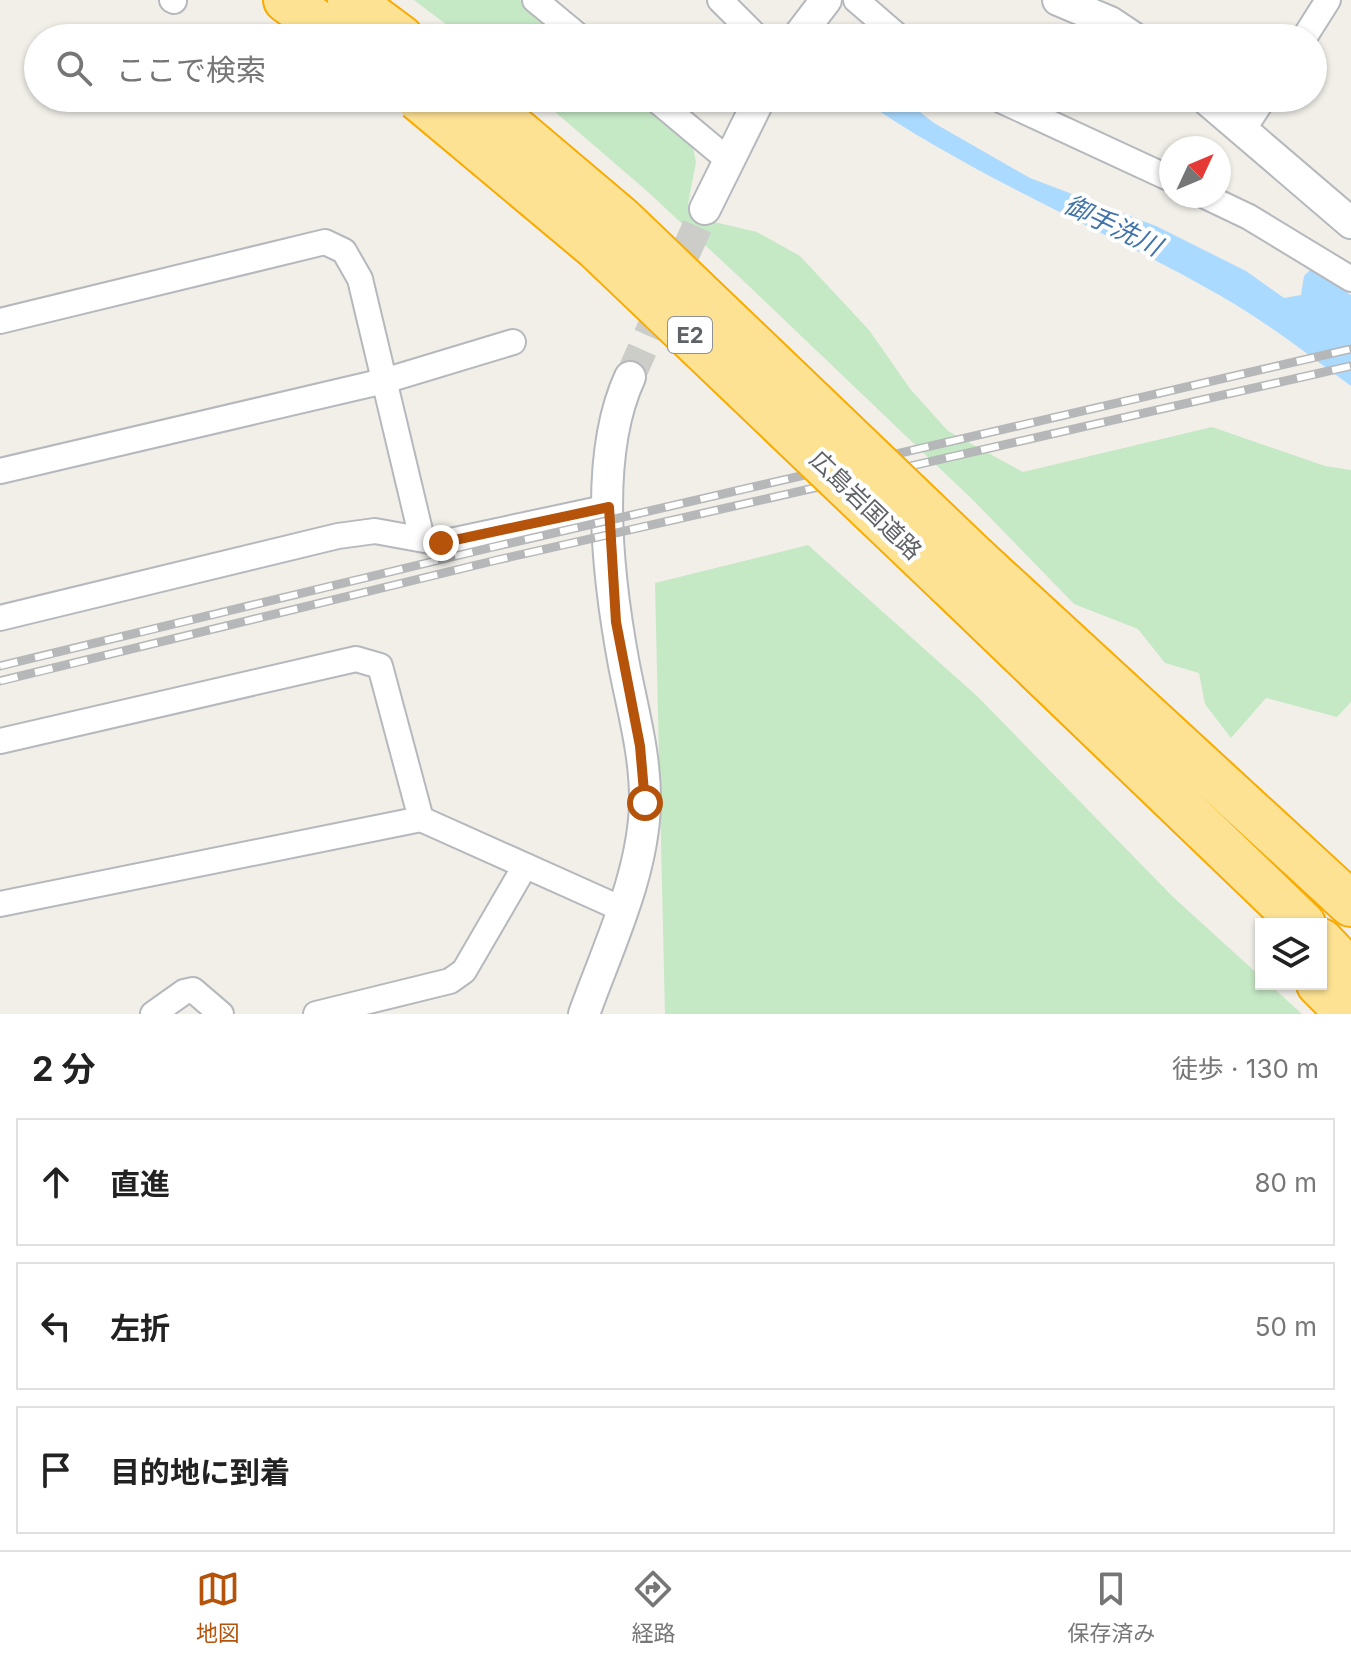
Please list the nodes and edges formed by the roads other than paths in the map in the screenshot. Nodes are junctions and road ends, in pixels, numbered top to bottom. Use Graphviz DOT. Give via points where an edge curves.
graph roads {
  1 [pos="286,0"];
  2 [pos="350,0"];
  3 [pos="535,0"];
  4 [pos="720,0"];
  5 [pos="826,0"];
  6 [pos="856,0"];
  7 [pos="1058,0"];
  8 [pos="1328,0"];
  9 [pos="319,24"];
  10 [pos="382,24"];
  11 [pos="564,24"];
  12 [pos="744,24"];
  13 [pos="808,24"];
  14 [pos="884,24"];
  15 [pos="1113,24"];
  16 [pos="1313,24"];
  17 [pos="435,112"];
  18 [pos="495,112"];
  19 [pos="671,112"];
  20 [pos="752,112"];
  21 [pos="1026,112"];
  22 [pos="1222,112"];
  23 [pos="1255,112"];
  24 [pos="1243,130"];
  25 [pos="727,159"];
  26 [pos="1159,173"];
  27 [pos="1230,208"];
  28 [pos="705,209"];
  29 [pos="1351,223"];
  30 [pos="1351,279"];
  31 [pos="0,321"];
  32 [pos="513,342"];
  33 [pos="630,377"];
  34 [pos="384,381"];
  35 [pos="0,471"];
  36 [pos="609,507"];
  37 [pos="422,539"];
  38 [pos="962,571"];
  39 [pos="0,618"];
  40 [pos="1075,705"];
  41 [pos="0,741"];
  42 [pos="421,819"];
  43 [pos="525,866"];
  44 [pos="0,904"];
  45 [pos="1351,904"];
  46 [pos="622,909"];
  47 [pos="1288,918"];
  48 [pos="1255,919"];
  49 [pos="1327,961"];
  50 [pos="153,1014"];
  51 [pos="221,1014"];
  52 [pos="316,1014"];
  53 [pos="584,1014"];
  54 [pos="1349,1014"];
  1 -- 9 [label="highway"];
  2 -- 10 [label="highway"];
  3 -- 11 [label="street"];
  4 -- 12 [label="street"];
  5 -- 13 [label="street"];
  6 -- 14 [label="street"];
  7 -- 15 [label="street"];
  8 -- 16 [label="street"];
  17 -- 38 [label="highway, 広島岩国道路 / E2, bridge" via="596,247"];
  18 -- 38 [label="highway, 広島岩国道路 / E2, bridge" via="621,219"];
  19 -- 25 [label="street"];
  20 -- 25 [label="street"];
  21 -- 26 [label="street"];
  22 -- 24 [label="street"];
  23 -- 24 [label="street"];
  24 -- 29 [label="street"];
  25 -- 28 [label="street"];
  27 -- 30 [label="street"];
  31 -- 34 [label="street" via="325,242 344,251 360,279"];
  32 -- 34 [label="street"];
  33 -- 36 [label="street" via="609,447"];
  34 -- 35 [label="street"];
  34 -- 37 [label="street"];
  36 -- 37 [label="street" via="441,543"];
  36 -- 46 [label="street" via="616,622 645,789 640,846"];
  37 -- 39 [label="street" via="375,531 338,536"];
  38 -- 40 [label="highway, 広島岩国道路 / E2"];
  38 -- 45 [label="highway, 広島岩国道路 / E2"];
  40 -- 47 [label="highway, 広島岩国道路 / E2"];
  40 -- 48 [label="highway" via="1122,757 1200,862"];
  41 -- 42 [label="street" via="356,659 380,666"];
  42 -- 43 [label="street"];
  42 -- 44 [label="street"];
  43 -- 46 [label="street"];
  43 -- 52 [label="street" via="464,971 450,981"];
  46 -- 53 [label="street"];
  49 -- 54 [label="highway, 広島岩国道路"];
  50 -- 51 [label="street" via="193,990"];
}
